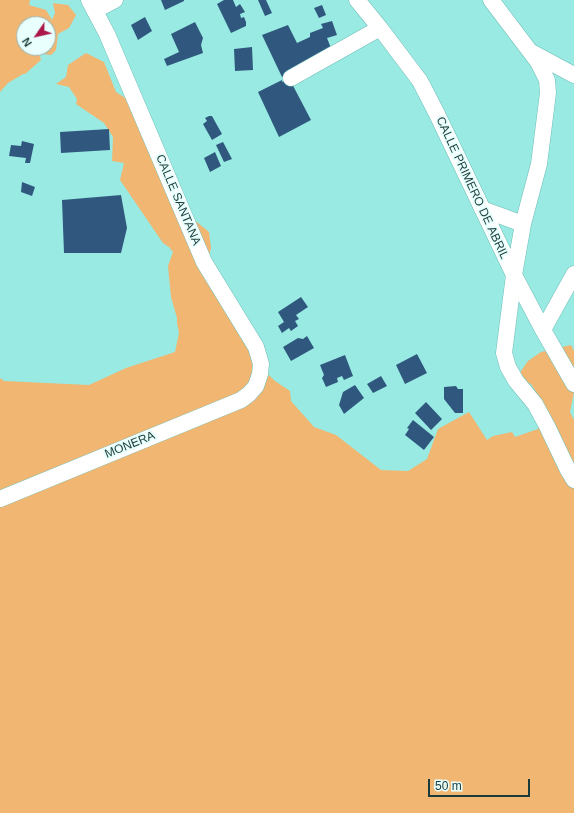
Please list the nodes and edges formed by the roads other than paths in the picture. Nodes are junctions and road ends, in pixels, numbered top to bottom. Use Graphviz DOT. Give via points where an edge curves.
graph roads {
  1 [pos="115,0"];
  2 [pos="358,0"];
  3 [pos="491,0"];
  4 [pos="92,5"];
  5 [pos="380,28"];
  6 [pos="531,52"];
  7 [pos="574,75"];
  8 [pos="291,78"];
  9 [pos="482,209"];
  10 [pos="523,224"];
  11 [pos="574,274"];
  12 [pos="514,275"];
  13 [pos="543,330"];
  14 [pos="574,384"];
  15 [pos="256,386"];
  16 [pos="574,480"];
  17 [pos="0,498"];
  1 -- 4 [label="street, CALLE SANTANA"];
  2 -- 5 [label="street, CALLE PRIMERO DE ABRIL"];
  3 -- 6 [label="street"];
  4 -- 15 [label="street, CALLE SANTANA" via="204,262 256,347 261,364"];
  5 -- 8 [label="street"];
  5 -- 9 [label="street, CALLE PRIMERO DE ABRIL" via="420,81"];
  6 -- 7 [label="street"];
  6 -- 10 [label="street" via="547,80 548,93 539,164"];
  9 -- 10 [label="street"];
  9 -- 12 [label="street, CALLE PRIMERO DE ABRIL"];
  10 -- 12 [label="street"];
  11 -- 13 [label="street"];
  12 -- 13 [label="street, CALLE PRIMERO DE ABRIL"];
  12 -- 16 [label="street" via="504,353 508,367 535,404"];
  13 -- 14 [label="street, CALLE PRIMERO DE ABRIL"];
  15 -- 17 [label="street, MONERA" via="241,400"];
}
